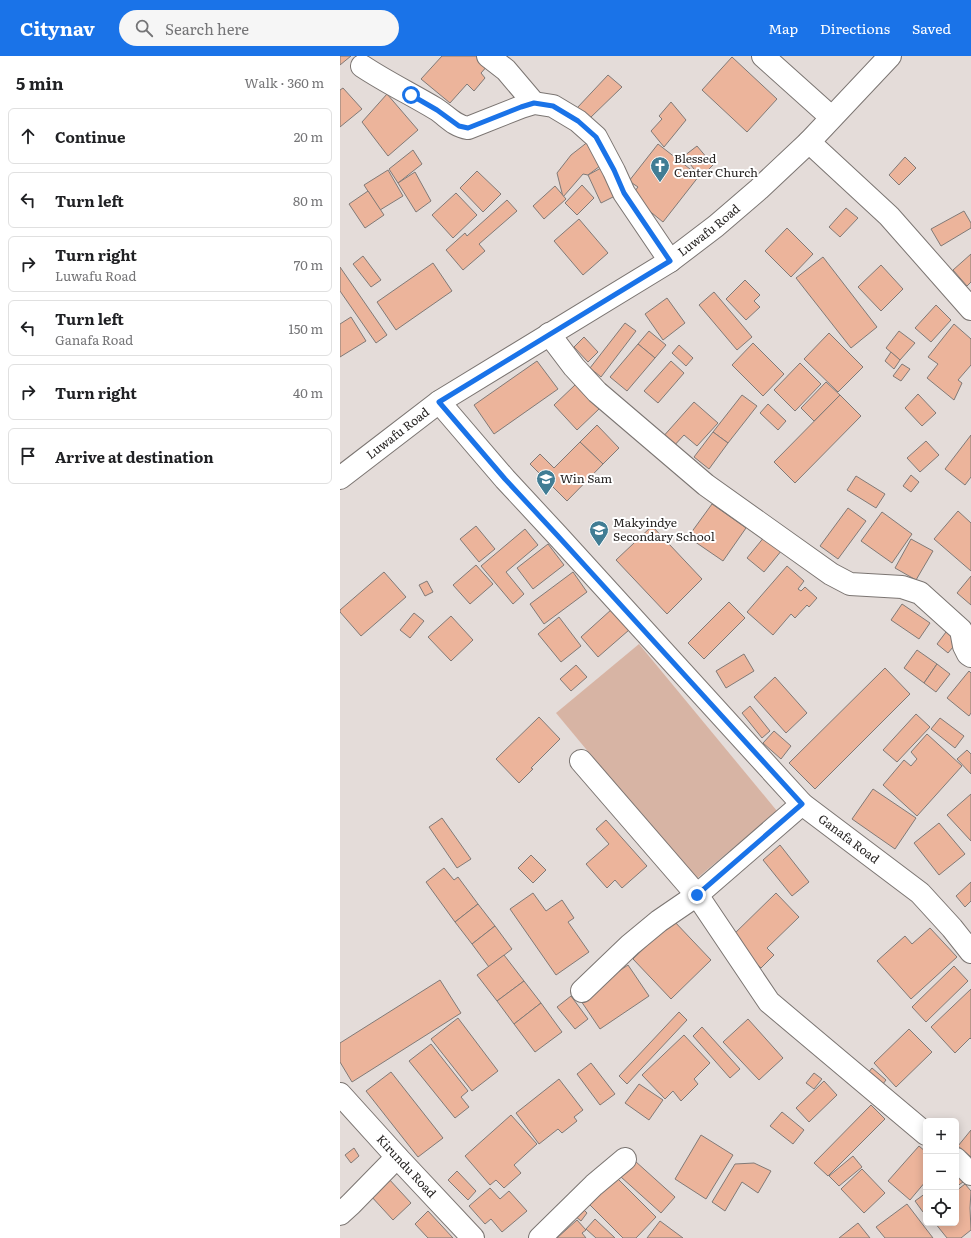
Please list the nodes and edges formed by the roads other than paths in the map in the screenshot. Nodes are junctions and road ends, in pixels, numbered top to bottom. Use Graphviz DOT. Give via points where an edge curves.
graph roads {
  1 [pos="488,56"];
  2 [pos="763,56"];
  3 [pos="890,56"];
  4 [pos="362,66"];
  5 [pos="534,103"];
  6 [pos="831,117"];
  7 [pos="808,142"];
  8 [pos="670,261"];
  9 [pos="971,309"];
  10 [pos="548,334"];
  11 [pos="439,402"];
  12 [pos="340,478"];
  13 [pos="966,625"];
  14 [pos="971,656"];
  15 [pos="581,761"];
  16 [pos="802,804"];
  17 [pos="697,895"];
  18 [pos="971,952"];
  19 [pos="582,991"];
  20 [pos="340,1094"];
  21 [pos="923,1131"];
  22 [pos="397,1158"];
  23 [pos="625,1159"];
  24 [pos="959,1162"];
  25 [pos="971,1174"];
  26 [pos="340,1214"];
  27 [pos="473,1238"];
  28 [pos="540,1238"];
  1 -- 5 [label="street" via="506,70"];
  2 -- 6 [label="street"];
  3 -- 6 [label="street, Luwafu Road"];
  4 -- 5 [label="street" via="437,110 459,126 468,128"];
  5 -- 8 [label="street" via="553,106 578,121 596,137 624,193"];
  6 -- 7 [label="street, Luwafu Road"];
  7 -- 8 [label="street, Luwafu Road" via="759,189"];
  7 -- 9 [label="street" via="889,216"];
  8 -- 10 [label="street, Luwafu Road"];
  10 -- 11 [label="street, Luwafu Road"];
  10 -- 13 [label="street" via="598,392 706,485 831,574 850,584 902,587 920,593"];
  11 -- 12 [label="street, Luwafu Road"];
  11 -- 16 [label="street, Ganafa Road" via="505,479"];
  13 -- 14 [label="street" via="964,646"];
  15 -- 17 [label="street"];
  16 -- 17 [label="street"];
  16 -- 18 [label="street, Ganafa Road" via="920,893"];
  17 -- 19 [label="street" via="630,945"];
  17 -- 21 [label="street" via="769,1002"];
  20 -- 22 [label="street, Kirundu Road"];
  22 -- 26 [label="street"];
  22 -- 27 [label="street, Kirundu Road"];
  23 -- 28 [label="street" via="594,1185"];
  24 -- 25 [label="street"];
}
